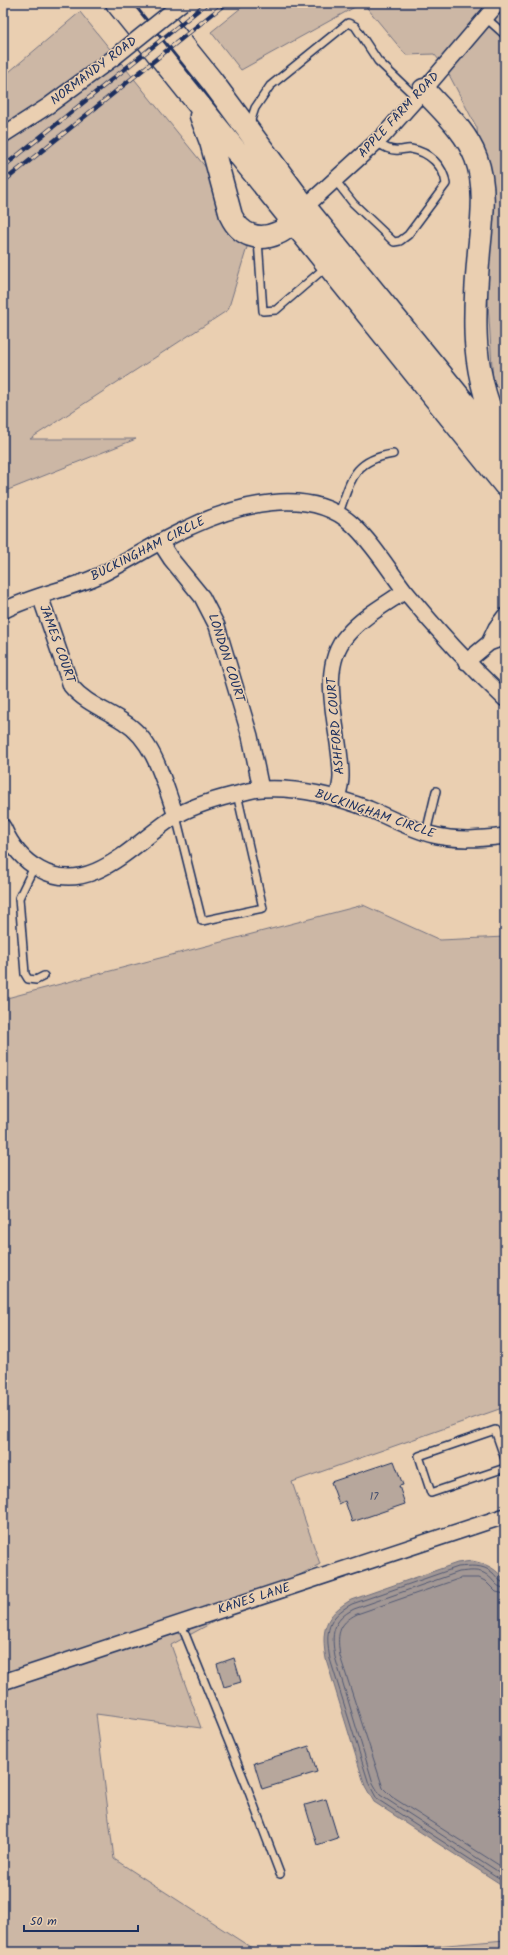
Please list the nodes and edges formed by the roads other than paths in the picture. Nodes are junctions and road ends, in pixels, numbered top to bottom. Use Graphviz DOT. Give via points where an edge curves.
graph roads {
  1 [pos="117,3"];
  2 [pos="149,3"];
  3 [pos="182,3"];
  4 [pos="498,3"];
  5 [pos="486,17"];
  6 [pos="505,35"];
  7 [pos="186,88"];
  8 [pos="421,94"];
  9 [pos="248,130"];
  10 [pos="3,135"];
  11 [pos="376,142"];
  12 [pos="335,180"];
  13 [pos="299,214"];
  14 [pos="257,237"];
  15 [pos="328,265"];
  16 [pos="505,441"];
  17 [pos="393,454"];
  18 [pos="496,458"];
  19 [pos="505,485"];
  20 [pos="505,494"];
  21 [pos="339,513"];
  22 [pos="160,542"];
  23 [pos="405,591"];
  24 [pos="40,596"];
  25 [pos="3,611"];
  26 [pos="505,616"];
  27 [pos="505,637"];
  28 [pos="489,643"];
  29 [pos="466,662"];
  30 [pos="505,699"];
  31 [pos="261,789"];
  32 [pos="436,791"];
  33 [pos="237,794"];
  34 [pos="337,798"];
  35 [pos="176,816"];
  36 [pos="3,827"];
  37 [pos="426,833"];
  38 [pos="505,836"];
  39 [pos="34,867"];
  40 [pos="44,976"];
  41 [pos="505,1459"];
  42 [pos="505,1468"];
  43 [pos="505,1516"];
  44 [pos="181,1624"];
  45 [pos="3,1682"];
  46 [pos="280,1874"];
  1 -- 7 [label="highway"];
  2 -- 9 [label="highway"];
  3 -- 10 [label="street, NORMANDY ROAD, bridge" via="116,56 48,106"];
  4 -- 5 [label="street, APPLE FARM ROAD"];
  5 -- 6 [label="lane"];
  5 -- 8 [label="street, APPLE FARM ROAD"];
  7 -- 13 [label="highway"];
  7 -- 14 [label="highway" via="211,142 233,221 245,233"];
  8 -- 9 [label="lane" via="378,61 355,26 348,23 270,86 255,108"];
  8 -- 11 [label="street, APPLE FARM ROAD"];
  8 -- 16 [label="highway" via="455,124 467,140 479,169 482,214 474,304 475,346 484,393"];
  9 -- 13 [label="highway"];
  11 -- 12 [label="street, APPLE FARM ROAD"];
  11 -- 12 [label="lane" via="388,150 410,148 429,156 446,176 446,184 408,235 394,242 353,203"];
  12 -- 13 [label="street, APPLE FARM ROAD"];
  13 -- 14 [label="highway" via="280,233 269,237"];
  13 -- 15 [label="highway"];
  13 -- 18 [label="highway"];
  14 -- 15 [label="lane" via="263,311 276,310"];
  15 -- 18 [label="highway"];
  17 -- 21 [label="lane" via="367,462 354,473"];
  18 -- 19 [label="highway"];
  18 -- 20 [label="street"];
  21 -- 22 [label="street, BUCKINGHAM CIRCLE" via="301,502 272,503 208,519"];
  21 -- 23 [label="street, BUCKINGHAM CIRCLE" via="364,537"];
  22 -- 24 [label="street, BUCKINGHAM CIRCLE" via="96,577"];
  22 -- 31 [label="street, LONDON COURT" via="202,597 217,626 250,736"];
  23 -- 29 [label="street, BUCKINGHAM CIRCLE"];
  23 -- 34 [label="street, ASHFORD COURT" via="352,630 340,643 334,657 332,690 342,778"];
  24 -- 25 [label="street, BUCKINGHAM CIRCLE" via="19,602"];
  24 -- 35 [label="street, JAMES COURT" via="71,686 90,702 125,722 142,738 152,753"];
  26 -- 28 [label="street"];
  27 -- 28 [label="street"];
  28 -- 29 [label="street"];
  29 -- 30 [label="street, BUCKINGHAM CIRCLE"];
  31 -- 33 [label="street, BUCKINGHAM CIRCLE"];
  31 -- 34 [label="street, BUCKINGHAM CIRCLE" via="306,791"];
  32 -- 37 [label="lane"];
  33 -- 35 [label="street, BUCKINGHAM CIRCLE" via="200,805"];
  33 -- 35 [label="lane" via="263,908 202,921"];
  34 -- 37 [label="street, BUCKINGHAM CIRCLE"];
  35 -- 39 [label="street, BUCKINGHAM CIRCLE" via="111,864 86,875 60,877"];
  36 -- 39 [label="street, BUCKINGHAM CIRCLE" via="16,851"];
  37 -- 38 [label="street, BUCKINGHAM CIRCLE" via="479,839"];
  39 -- 40 [label="lane" via="19,898 25,974 28,979 36,980"];
  41 -- 42 [label="lane" via="495,1430 419,1456 431,1493"];
  43 -- 44 [label="street, KANES LANE"];
  44 -- 45 [label="street, KANES LANE"];
  44 -- 46 [label="lane"];
}
